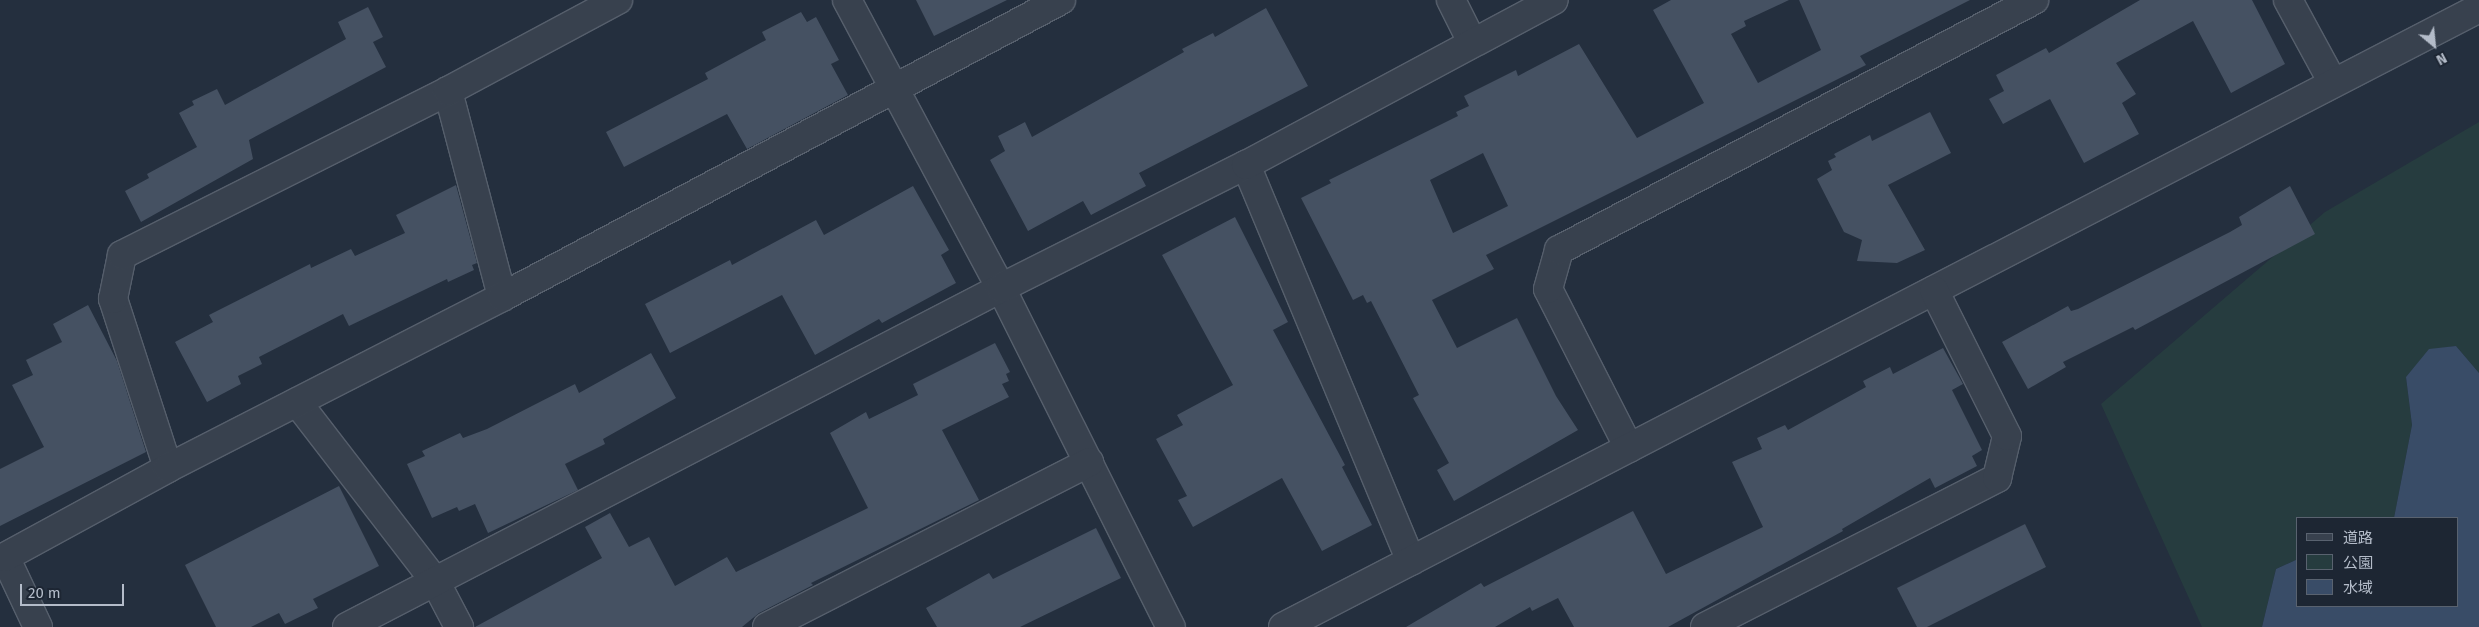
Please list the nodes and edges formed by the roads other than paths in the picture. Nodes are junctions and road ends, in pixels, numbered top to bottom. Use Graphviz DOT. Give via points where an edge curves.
graph roads {
  1 [pos="618,0"];
  2 [pos="847,0"];
  3 [pos="1061,0"];
  4 [pos="1451,0"];
  5 [pos="1554,0"];
  6 [pos="2034,0"];
  7 [pos="2288,0"];
  8 [pos="2479,8"];
  9 [pos="1472,42"];
  10 [pos="2333,83"];
  11 [pos="892,89"];
  12 [pos="448,91"];
  13 [pos="1246,164"];
  14 [pos="1001,288"];
  15 [pos="1934,290"];
  16 [pos="502,297"];
  17 [pos="297,402"];
  18 [pos="1629,448"];
  19 [pos="1089,462"];
  20 [pos="168,468"];
  21 [pos="3,559"];
  22 [pos="1411,561"];
  23 [pos="435,581"];
  24 [pos="38,627"];
  25 [pos="347,627"];
  26 [pos="459,627"];
  27 [pos="767,627"];
  28 [pos="1172,627"];
  29 [pos="1283,627"];
  30 [pos="1705,627"];
  1 -- 12 [label="street"];
  2 -- 11 [label="street"];
  3 -- 11 [label="street"];
  4 -- 9 [label="street"];
  5 -- 9 [label="street"];
  6 -- 18 [label="street" via="1559,250 1548,290"];
  7 -- 10 [label="street"];
  8 -- 10 [label="street"];
  9 -- 13 [label="street"];
  10 -- 15 [label="street"];
  11 -- 14 [label="street"];
  11 -- 16 [label="street"];
  12 -- 16 [label="street"];
  12 -- 20 [label="street" via="122,255 113,299"];
  13 -- 14 [label="street"];
  13 -- 22 [label="street"];
  14 -- 19 [label="street"];
  14 -- 23 [label="street"];
  15 -- 18 [label="street"];
  15 -- 30 [label="street" via="2007,436 1997,478"];
  16 -- 17 [label="street"];
  17 -- 20 [label="street"];
  17 -- 23 [label="street"];
  18 -- 22 [label="street"];
  19 -- 27 [label="street"];
  19 -- 28 [label="street"];
  20 -- 21 [label="street"];
  21 -- 24 [label="street"];
  22 -- 29 [label="street"];
  23 -- 25 [label="street"];
  23 -- 26 [label="street"];
}
